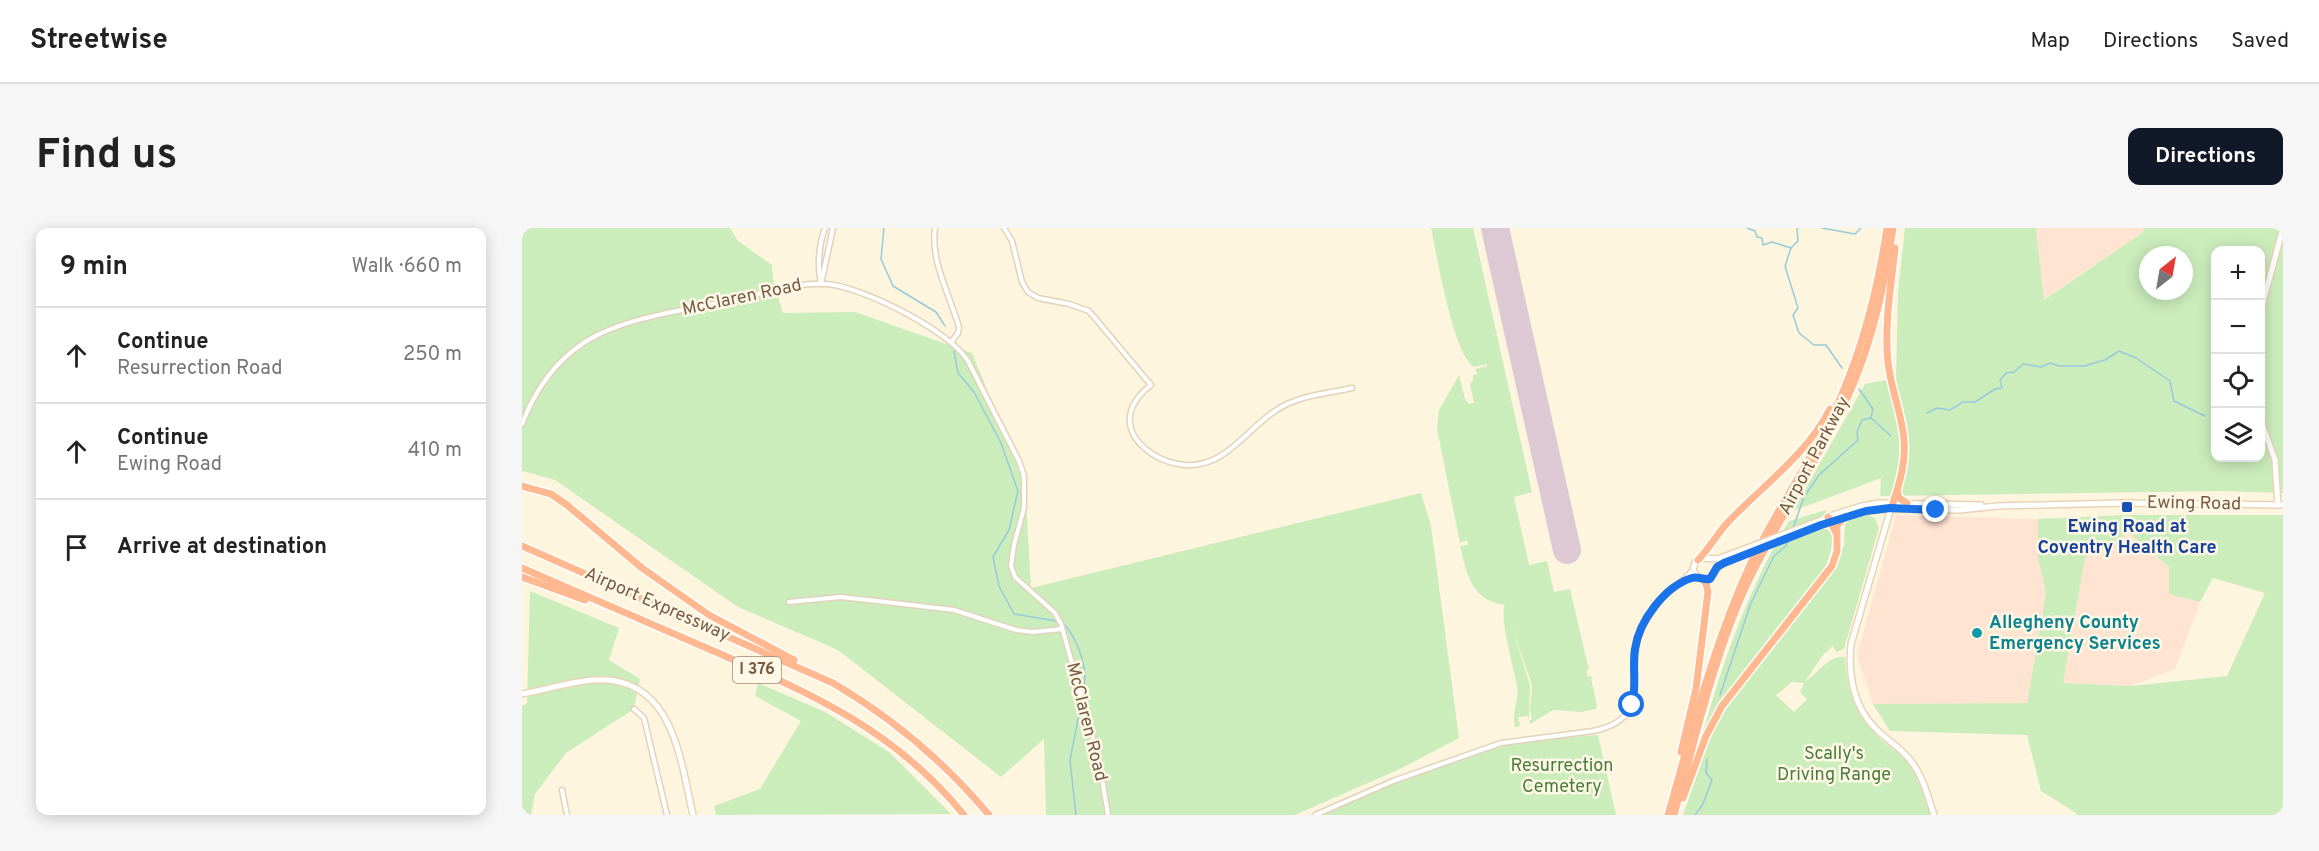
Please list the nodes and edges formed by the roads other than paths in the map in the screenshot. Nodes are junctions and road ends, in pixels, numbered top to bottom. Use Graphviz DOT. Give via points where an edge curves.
graph roads {
  1 [pos="825,228"];
  2 [pos="833,228"];
  3 [pos="935,228"];
  4 [pos="1004,228"];
  5 [pos="1887,228"];
  6 [pos="1895,228"];
  7 [pos="2283,228"];
  8 [pos="821,284"];
  9 [pos="2264,300"];
  10 [pos="952,341"];
  11 [pos="1850,373"];
  12 [pos="1352,388"];
  13 [pos="523,424"];
  14 [pos="2265,432"];
  15 [pos="522,486"];
  16 [pos="1897,491"];
  17 [pos="1907,503"];
  18 [pos="2280,505"];
  19 [pos="1892,506"];
  20 [pos="1997,506"];
  21 [pos="1845,517"];
  22 [pos="1825,521"];
  23 [pos="1836,532"];
  24 [pos="522,546"];
  25 [pos="1735,555"];
  26 [pos="1698,560"];
  27 [pos="522,568"];
  28 [pos="1693,568"];
  29 [pos="522,577"];
  30 [pos="1700,578"];
  31 [pos="1682,582"];
  32 [pos="789,602"];
  33 [pos="1062,629"];
  34 [pos="785,682"];
  35 [pos="522,694"];
  36 [pos="633,709"];
  37 [pos="909,734"];
  38 [pos="562,790"];
  39 [pos="567,815"];
  40 [pos="667,815"];
  41 [pos="693,815"];
  42 [pos="964,815"];
  43 [pos="989,815"];
  44 [pos="1108,815"];
  45 [pos="1315,815"];
  46 [pos="1666,815"];
  47 [pos="1675,815"];
  48 [pos="1934,815"];
  1 -- 8 [label="street" via="820,252"];
  2 -- 8 [label="street"];
  3 -- 10 [label="street" via="936,260 959,327"];
  4 -- 12 [label="street" via="1028,292 1089,311 1151,385 1133,404 1130,423 1137,441 1161,460 1193,465 1213,460 1286,405"];
  5 -- 11 [label="highway, Airport Parkway" via="1874,301"];
  6 -- 16 [label="highway" via="1887,347 1904,440"];
  6 -- 47 [label="highway, Airport Parkway" via="1881,296 1850,392 1738,604"];
  7 -- 9 [label="street"];
  8 -- 10 [label="street, McClaren Road" via="864,293"];
  8 -- 13 [label="street, McClaren Road" via="763,293 604,332 575,349 555,368 537,391"];
  10 -- 33 [label="street, McClaren Road" via="968,361 1023,471 1024,508 1011,566 1016,576 1055,613"];
  11 -- 26 [label="highway" via="1806,445 1723,527"];
  11 -- 46 [label="highway, Airport Parkway" via="1830,420 1733,603"];
  14 -- 18 [label="street" via="2276,464"];
  15 -- 37 [label="highway" via="550,494 642,568 709,615 848,687"];
  16 -- 17 [label="highway"];
  16 -- 19 [label="highway"];
  17 -- 19 [label="street, Ewing Road"];
  17 -- 20 [label="street, Ewing Road"];
  18 -- 20 [label="street, Ewing Road"];
  19 -- 20 [label="street, Ewing Road" via="1960,510"];
  19 -- 21 [label="street, Ewing Road"];
  19 -- 22 [label="street, Ewing Road" via="1862,506"];
  19 -- 48 [label="street" via="1851,644 1851,684 1864,715 1918,771"];
  21 -- 22 [label="street, Ewing Road"];
  21 -- 23 [label="highway"];
  22 -- 23 [label="highway"];
  22 -- 25 [label="street, Ewing Road, bridge"];
  23 -- 47 [label="highway" via="1837,551 1832,566 1714,719"];
  24 -- 37 [label="highway, Airport Expressway / I 376" via="833,683"];
  25 -- 26 [label="street, Ewing Road"];
  25 -- 30 [label="street, Ewing Road" via="1720,565 1710,579"];
  26 -- 28 [label="street"];
  27 -- 34 [label="highway, Airport Expressway / I 376"];
  28 -- 30 [label="street"];
  28 -- 31 [label="street"];
  29 -- 34 [label="highway"];
  30 -- 31 [label="street"];
  30 -- 46 [label="highway" via="1708,592 1698,675"];
  31 -- 45 [label="street" via="1661,600 1641,631 1635,648 1632,705 1618,724 1494,745"];
  32 -- 33 [label="street" via="840,597 954,610 1016,630"];
  33 -- 44 [label="street, McClaren Road" via="1099,760"];
  34 -- 42 [label="highway, Airport Expressway / I 376" via="833,705 898,749"];
  35 -- 41 [label="street" via="595,680 630,685 643,693 673,732"];
  36 -- 40 [label="street" via="644,718"];
  37 -- 43 [label="highway, Airport Expressway / I 376"];
  38 -- 39 [label="street"];
}
